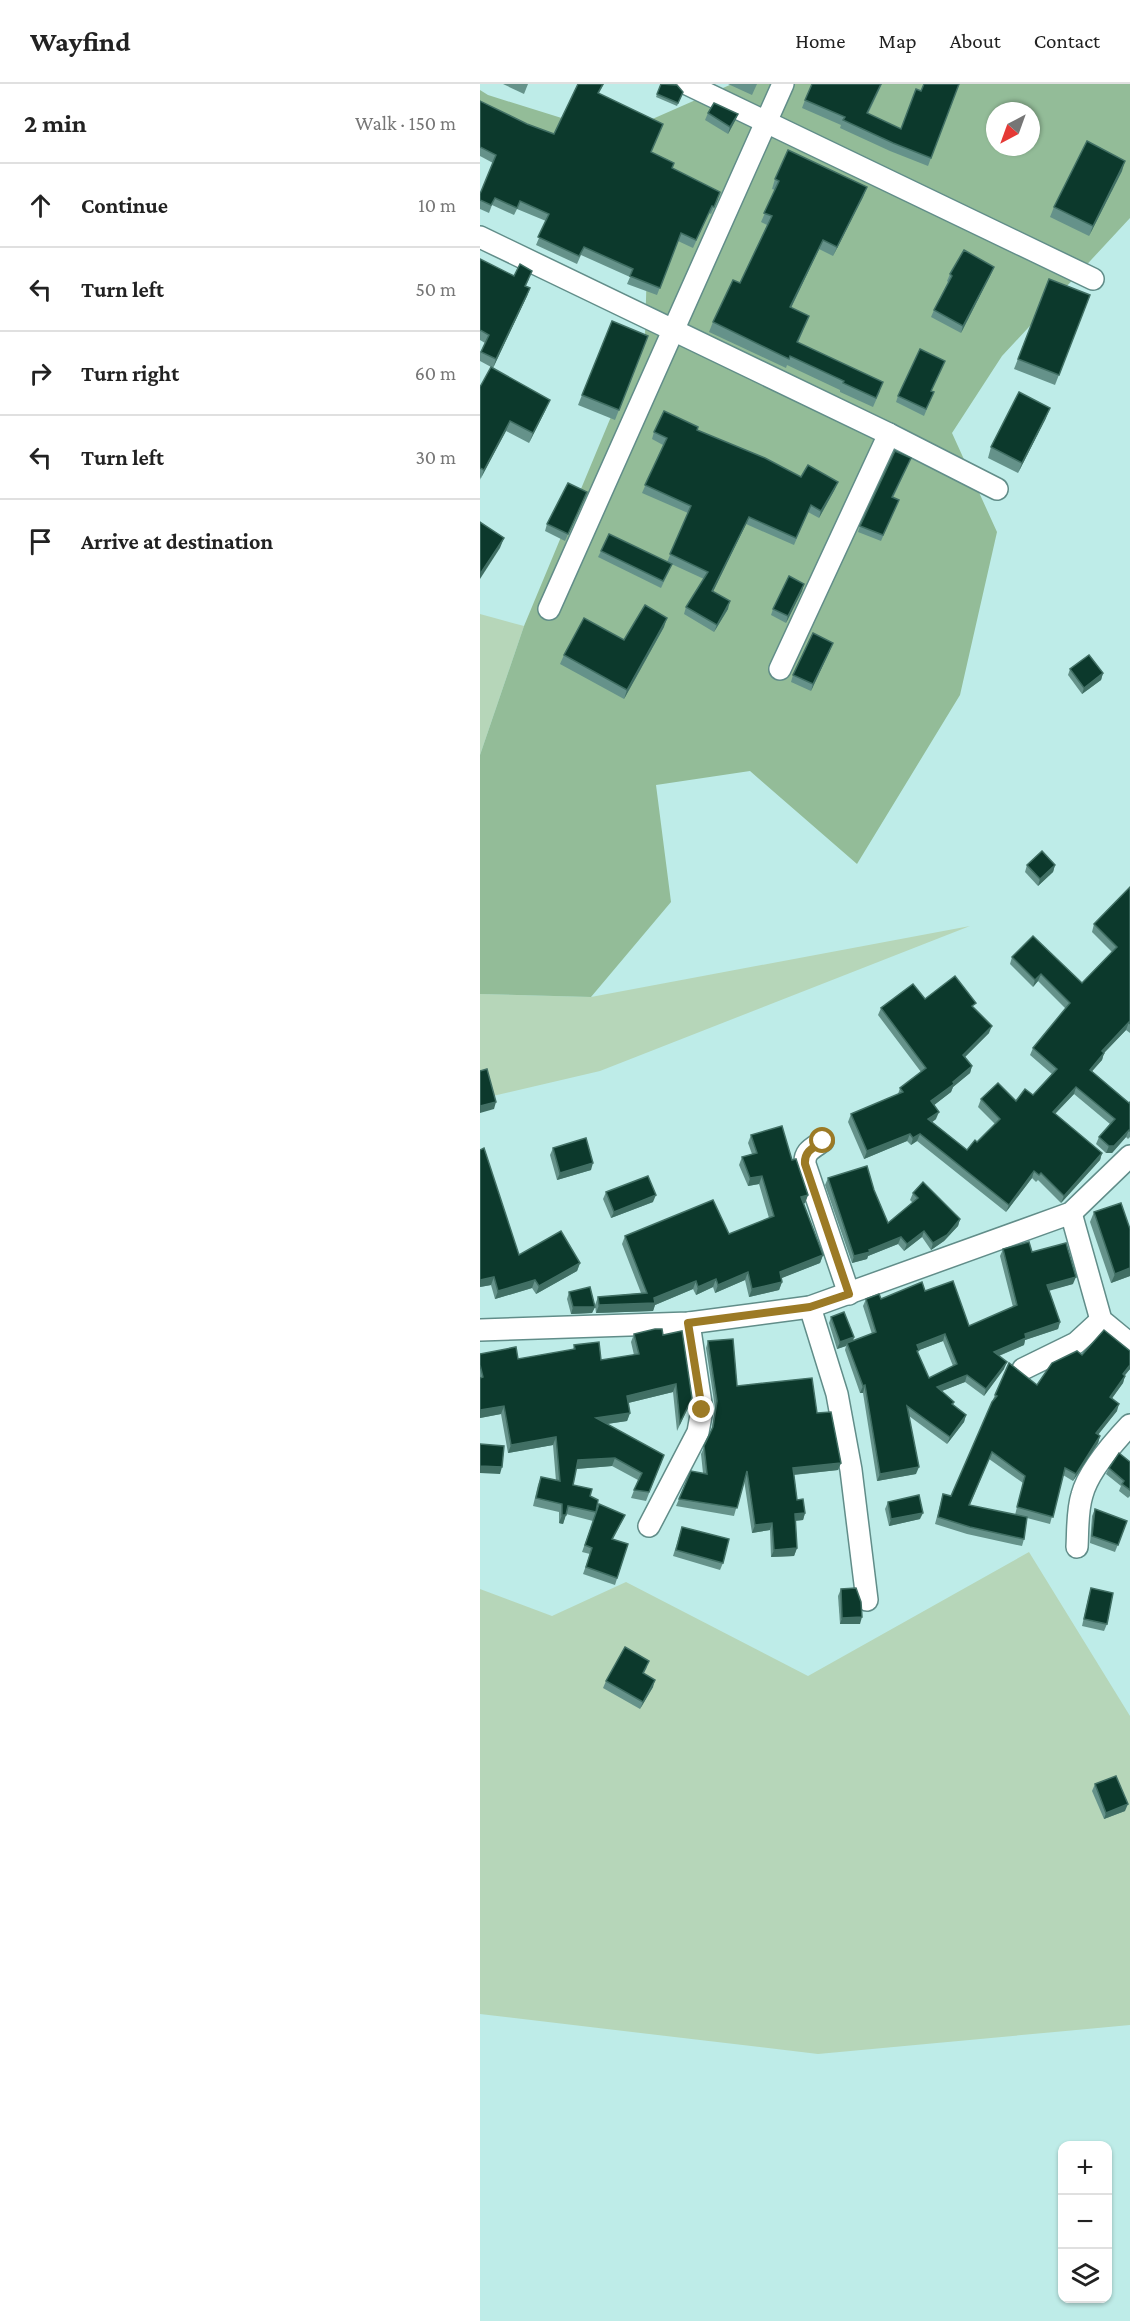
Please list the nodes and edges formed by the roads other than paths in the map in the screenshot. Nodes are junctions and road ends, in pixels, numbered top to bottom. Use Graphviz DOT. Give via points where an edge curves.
graph roads {
  1 [pos="687,84"];
  2 [pos="783,84"];
  3 [pos="765,123"];
  4 [pos="480,237"];
  5 [pos="1092,279"];
  6 [pos="672,331"];
  7 [pos="889,434"];
  8 [pos="996,489"];
  9 [pos="549,609"];
  10 [pos="780,669"];
  11 [pos="823,1141"];
  12 [pos="1130,1156"];
  13 [pos="1071,1213"];
  14 [pos="849,1294"];
  15 [pos="810,1307"];
  16 [pos="1101,1320"];
  17 [pos="688,1323"];
  18 [pos="480,1330"];
  19 [pos="1130,1344"];
  20 [pos="1023,1369"];
  21 [pos="1130,1425"];
  22 [pos="649,1526"];
  23 [pos="1077,1547"];
  24 [pos="867,1600"];
  1 -- 3 [label="street"];
  2 -- 3 [label="street"];
  3 -- 5 [label="street"];
  3 -- 6 [label="street"];
  4 -- 6 [label="street"];
  6 -- 7 [label="street"];
  6 -- 9 [label="street"];
  7 -- 8 [label="street"];
  7 -- 10 [label="street"];
  11 -- 14 [label="street" via="807,1152 805,1164"];
  12 -- 13 [label="street"];
  13 -- 14 [label="street"];
  13 -- 16 [label="street"];
  14 -- 15 [label="street"];
  15 -- 17 [label="street"];
  15 -- 24 [label="street" via="837,1394"];
  16 -- 19 [label="street"];
  16 -- 20 [label="street" via="1076,1343"];
  17 -- 18 [label="street"];
  17 -- 22 [label="street" via="701,1423"];
  21 -- 23 [label="street" via="1082,1494"];
}
